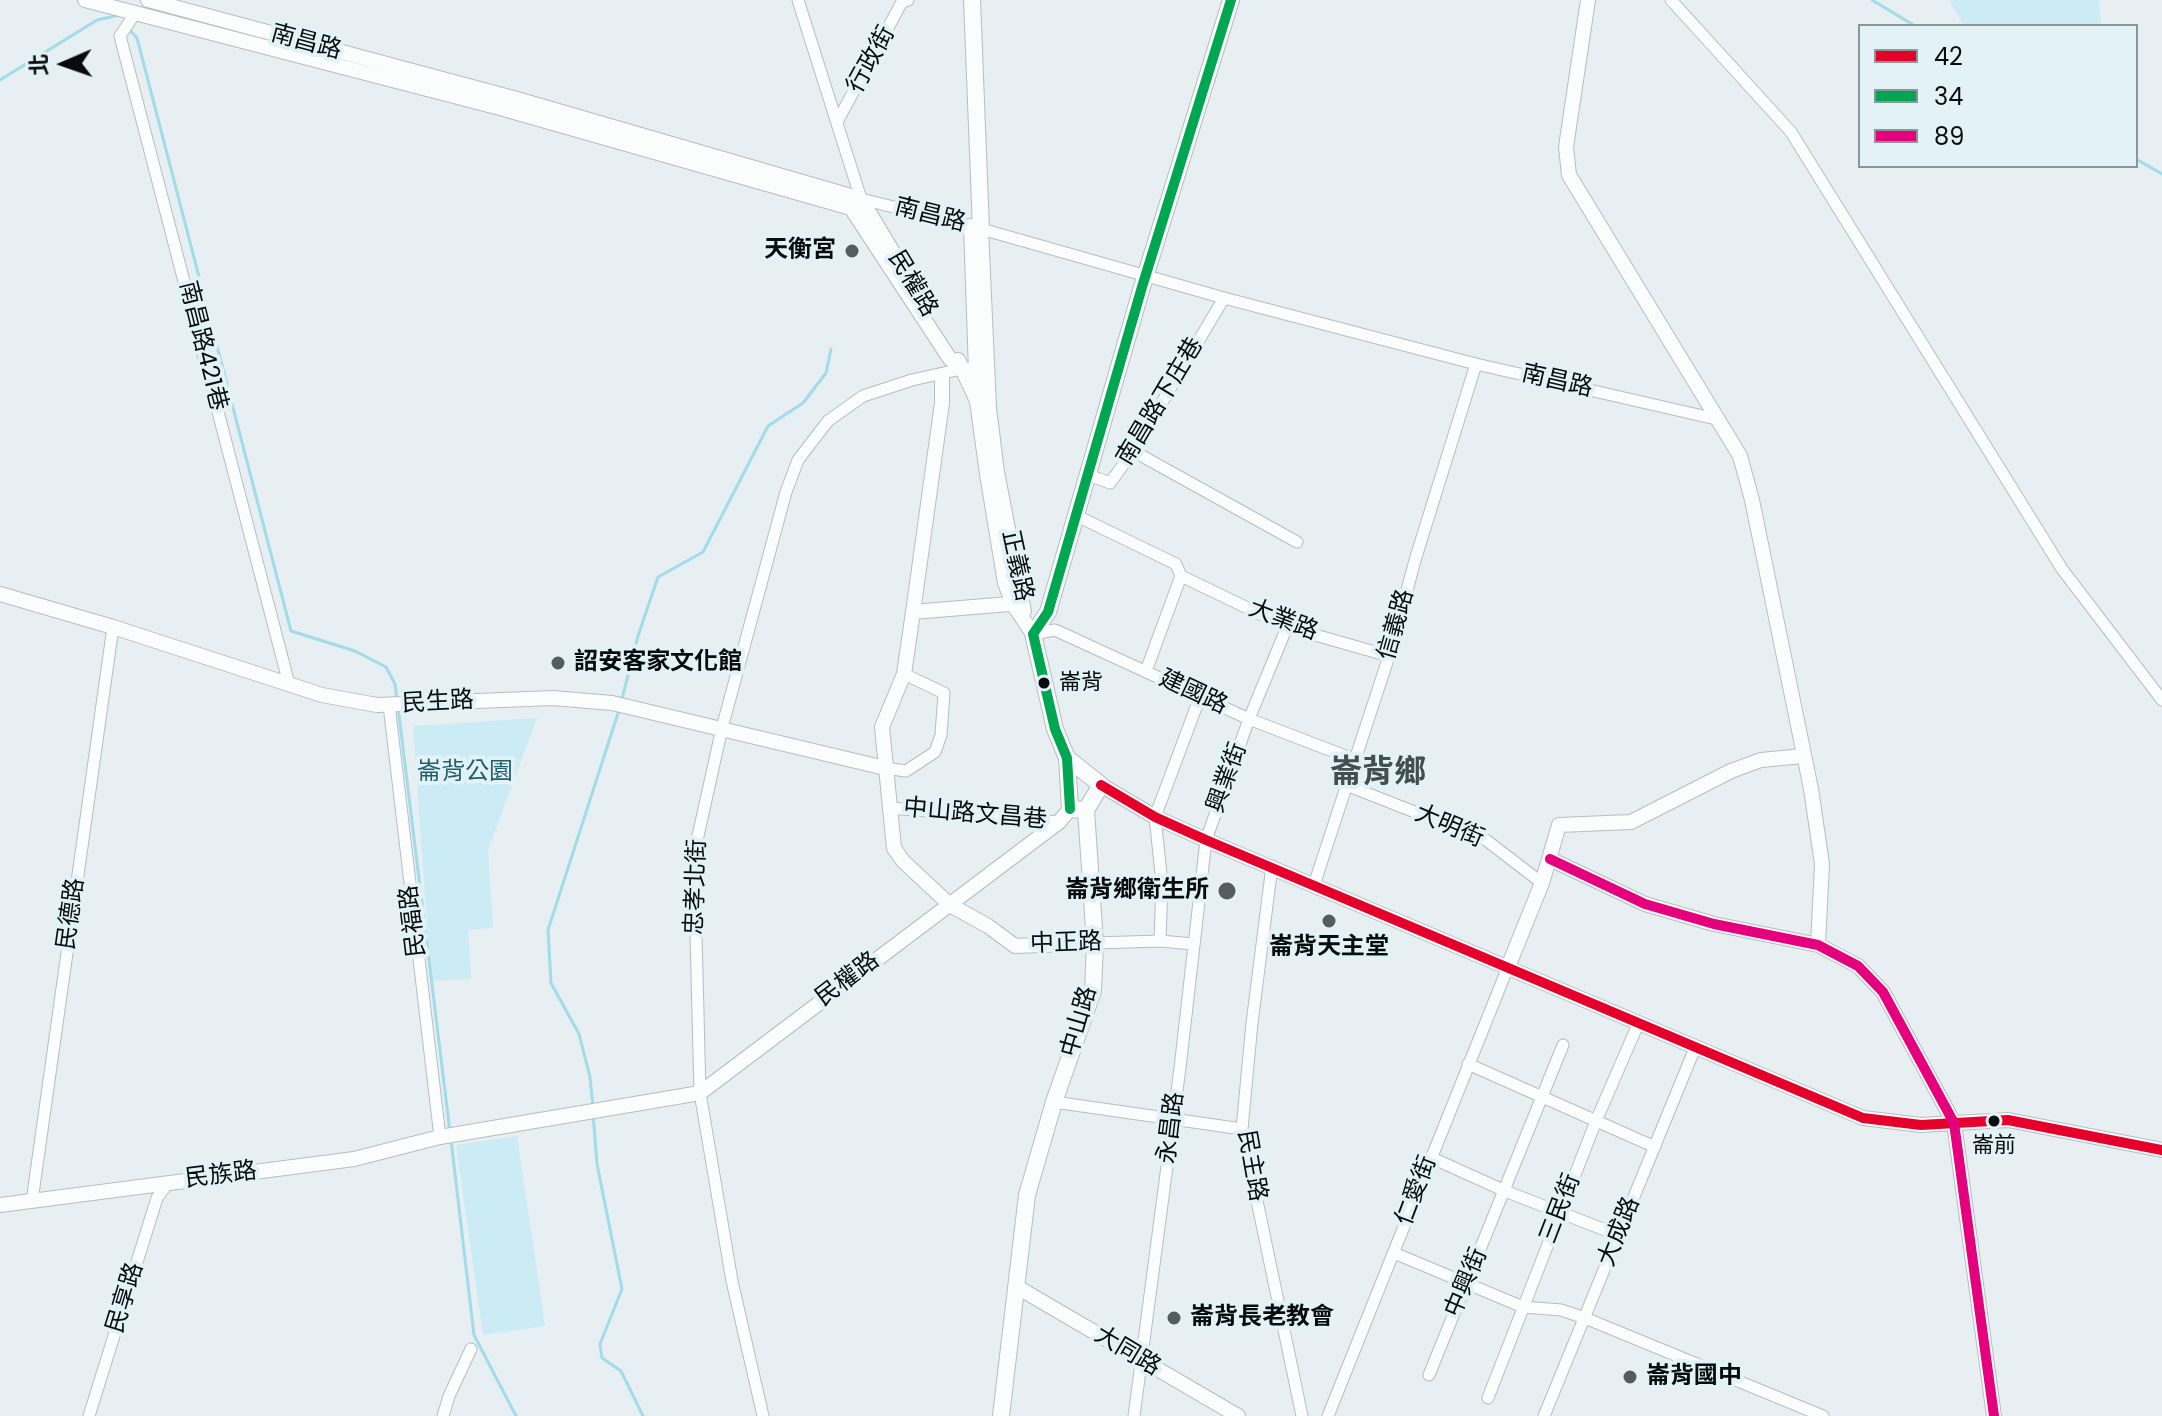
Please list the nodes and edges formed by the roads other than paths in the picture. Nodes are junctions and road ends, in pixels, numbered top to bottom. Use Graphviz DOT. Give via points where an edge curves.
graph roads {
  1 [pos="85,0"];
  2 [pos="148,0"];
  3 [pos="798,0"];
  4 [pos="888,0"];
  5 [pos="963,0"];
  6 [pos="972,0"];
  7 [pos="1231,0"];
  8 [pos="1588,0"];
  9 [pos="1671,0"];
  10 [pos="904,3"];
  11 [pos="135,12"];
  12 [pos="837,122"];
  13 [pos="856,204"];
  14 [pos="976,227"];
  15 [pos="1145,276"];
  16 [pos="1224,298"];
  17 [pos="1476,364"];
  18 [pos="975,368"];
  19 [pos="942,375"];
  20 [pos="983,404"];
  21 [pos="1716,419"];
  22 [pos="1133,451"];
  23 [pos="1086,474"];
  24 [pos="1075,515"];
  25 [pos="1297,542"];
  26 [pos="1181,576"];
  27 [pos="0,594"];
  28 [pos="1017,604"];
  29 [pos="913,612"];
  30 [pos="113,627"];
  31 [pos="1287,627"];
  32 [pos="1033,634"];
  33 [pos="1389,656"];
  34 [pos="1146,671"];
  35 [pos="904,674"];
  36 [pos="289,684"];
  37 [pos="1200,697"];
  38 [pos="2162,700"];
  39 [pos="389,705"];
  40 [pos="1249,719"];
  41 [pos="722,728"];
  42 [pos="1803,756"];
  43 [pos="1067,758"];
  44 [pos="1353,759"];
  45 [pos="885,768"];
  46 [pos="1101,785"];
  47 [pos="1346,785"];
  48 [pos="890,808"];
  49 [pos="1072,814"];
  50 [pos="1155,817"];
  51 [pos="1206,840"];
  52 [pos="1550,859"];
  53 [pos="1272,866"];
  54 [pos="1542,883"];
  55 [pos="1314,885"];
  56 [pos="950,905"];
  57 [pos="1160,941"];
  58 [pos="1095,943"];
  59 [pos="1193,944"];
  60 [pos="1818,945"];
  61 [pos="1508,967"];
  62 [pos="1639,1022"];
  63 [pos="1563,1045"];
  64 [pos="1695,1048"];
  65 [pos="1468,1064"];
  66 [pos="700,1093"];
  67 [pos="1542,1099"];
  68 [pos="1054,1102"];
  69 [pos="1173,1119"];
  70 [pos="1596,1121"];
  71 [pos="1954,1123"];
  72 [pos="1242,1129"];
  73 [pos="440,1137"];
  74 [pos="1655,1147"];
  75 [pos="2162,1150"];
  76 [pos="1430,1157"];
  77 [pos="168,1183"];
  78 [pos="1505,1191"];
  79 [pos="32,1201"];
  80 [pos="0,1205"];
  81 [pos="1559,1212"];
  82 [pos="1618,1235"];
  83 [pos="1394,1253"];
  84 [pos="1467,1283"];
  85 [pos="1017,1287"];
  86 [pos="1523,1307"];
  87 [pos="1585,1318"];
  88 [pos="471,1349"];
  89 [pos="1140,1361"];
  90 [pos="1429,1375"];
  91 [pos="1488,1398"];
  92 [pos="89,1416"];
  93 [pos="443,1416"];
  94 [pos="763,1416"];
  95 [pos="1001,1416"];
  96 [pos="1134,1416"];
  97 [pos="1238,1416"];
  98 [pos="1302,1416"];
  99 [pos="1328,1416"];
  100 [pos="1544,1416"];
  101 [pos="1823,1416"];
  102 [pos="1994,1416"];
  1 -- 11 [label="street, 南昌路"];
  2 -- 13 [label="street, 南昌路" via="532,103"];
  3 -- 12 [label="street, 行政街"];
  4 -- 10 [label="street"];
  5 -- 14 [label="main road, 正義路"];
  6 -- 14 [label="main road, 正義路"];
  7 -- 15 [label="main road"];
  8 -- 21 [label="street" via="1566,147 1569,175"];
  9 -- 38 [label="street" via="1791,132 2062,569"];
  10 -- 12 [label="street, 行政街"];
  11 -- 13 [label="street, 南昌路"];
  11 -- 36 [label="street, 南昌路421巷" via="120,36"];
  12 -- 13 [label="street, 行政街"];
  13 -- 14 [label="street, 南昌路"];
  13 -- 18 [label="street, 民權路"];
  14 -- 15 [label="street, 南昌路"];
  14 -- 18 [label="street, 正義路"];
  15 -- 16 [label="street, 南昌路"];
  15 -- 23 [label="main road"];
  16 -- 17 [label="street, 南昌路"];
  16 -- 22 [label="street, 南昌路下庄巷"];
  17 -- 21 [label="street, 南昌路"];
  17 -- 33 [label="street, 信義路"];
  18 -- 19 [label="street, 忠孝北街"];
  18 -- 20 [label="street, 民權路"];
  18 -- 20 [label="street, 正義路"];
  19 -- 29 [label="street"];
  19 -- 41 [label="street, 忠孝北街" via="863,396 828,421 798,460"];
  20 -- 28 [label="street, 正義路"];
  21 -- 42 [label="street" via="1740,456 1747,479"];
  22 -- 23 [label="street, 南昌路下庄巷" via="1110,483"];
  22 -- 25 [label="street"];
  23 -- 24 [label="main road"];
  24 -- 26 [label="street, 大業路" via="1176,564"];
  24 -- 32 [label="main road" via="1048,612"];
  26 -- 31 [label="street, 大業路"];
  26 -- 34 [label="street"];
  27 -- 30 [label="street, 民生路"];
  28 -- 29 [label="street"];
  28 -- 32 [label="street, 正義路"];
  29 -- 35 [label="street"];
  30 -- 36 [label="street, 民生路"];
  30 -- 79 [label="street, 民德路"];
  31 -- 33 [label="street, 大業路"];
  31 -- 40 [label="street, 興業街"];
  32 -- 34 [label="street, 建國路" via="1055,630"];
  32 -- 43 [label="main road, 中山路"];
  33 -- 44 [label="street, 信義路"];
  34 -- 37 [label="street, 建國路"];
  35 -- 45 [label="street" via="882,727"];
  35 -- 45 [label="street" via="944,693 941,735 935,752 906,771"];
  36 -- 39 [label="street, 民生路"];
  37 -- 40 [label="street, 建國路"];
  37 -- 50 [label="street"];
  39 -- 41 [label="street, 民生路" via="553,698 612,703"];
  39 -- 73 [label="street, 民福路"];
  40 -- 44 [label="street, 建國路"];
  40 -- 51 [label="street, 興業街"];
  41 -- 45 [label="street, 民生路"];
  41 -- 66 [label="street, 忠孝北街" via="694,854"];
  42 -- 52 [label="street" via="1761,760 1731,771 1631,822 1559,825"];
  42 -- 60 [label="street" via="1822,864"];
  43 -- 46 [label="main road"];
  43 -- 49 [label="main road, 中山路"];
  44 -- 47 [label="street, 信義路"];
  45 -- 48 [label="street"];
  46 -- 49 [label="main road"];
  46 -- 50 [label="street"];
  47 -- 54 [label="street, 大明街" via="1486,840"];
  47 -- 55 [label="street, 信義路"];
  48 -- 49 [label="street, 中山路文昌巷"];
  48 -- 56 [label="street" via="894,848"];
  49 -- 56 [label="street, 民權路"];
  49 -- 58 [label="main road, 中山路"];
  50 -- 51 [label="street"];
  50 -- 57 [label="street" via="1162,883"];
  51 -- 53 [label="street"];
  51 -- 59 [label="street, 永昌路"];
  52 -- 54 [label="street"];
  52 -- 60 [label="street" via="1645,904"];
  53 -- 55 [label="street"];
  53 -- 72 [label="street, 民主路"];
  54 -- 61 [label="street"];
  55 -- 61 [label="street"];
  56 -- 58 [label="street, 中正路" via="1015,946"];
  56 -- 66 [label="street, 民權路"];
  57 -- 58 [label="street, 中正路"];
  57 -- 59 [label="street, 中正路"];
  58 -- 68 [label="main road, 中山路" via="1093,991"];
  59 -- 69 [label="street, 永昌路"];
  60 -- 71 [label="street" via="1858,966 1883,992"];
  61 -- 62 [label="street"];
  61 -- 65 [label="street, 仁愛街"];
  62 -- 64 [label="street"];
  62 -- 70 [label="street, 三民街"];
  63 -- 67 [label="street"];
  64 -- 71 [label="street" via="1863,1118"];
  64 -- 74 [label="street, 大成路"];
  65 -- 67 [label="street"];
  65 -- 76 [label="street, 仁愛街"];
  66 -- 73 [label="street, 民權路"];
  66 -- 94 [label="street, 忠孝北街" via="732,1281"];
  67 -- 70 [label="street"];
  67 -- 78 [label="street"];
  68 -- 69 [label="street"];
  68 -- 85 [label="main road, 中山路" via="1027,1195"];
  69 -- 72 [label="street"];
  69 -- 89 [label="street, 永昌路"];
  70 -- 74 [label="street"];
  70 -- 81 [label="street, 三民街"];
  71 -- 75 [label="street" via="2008,1120"];
  71 -- 102 [label="street"];
  72 -- 98 [label="street, 民主路"];
  73 -- 77 [label="street, 民族路" via="354,1159"];
  74 -- 82 [label="street, 大成路"];
  76 -- 78 [label="street"];
  76 -- 83 [label="street, 仁愛街"];
  77 -- 79 [label="street, 民族路"];
  77 -- 92 [label="street, 民享路" via="157,1198"];
  78 -- 81 [label="street"];
  78 -- 84 [label="street, 中興街"];
  79 -- 80 [label="street, 民族路"];
  81 -- 82 [label="street"];
  81 -- 86 [label="street, 三民街"];
  82 -- 87 [label="street, 大成路"];
  83 -- 84 [label="street"];
  83 -- 99 [label="street, 仁愛街"];
  84 -- 86 [label="street"];
  84 -- 90 [label="street, 中興街"];
  85 -- 89 [label="street, 大同路"];
  85 -- 95 [label="main road, 中山路"];
  86 -- 87 [label="street"];
  86 -- 91 [label="street, 三民街"];
  87 -- 100 [label="street, 大成路"];
  87 -- 101 [label="street"];
  88 -- 93 [label="street"];
  89 -- 96 [label="street, 永昌路"];
  89 -- 97 [label="street, 大同路"];
}
